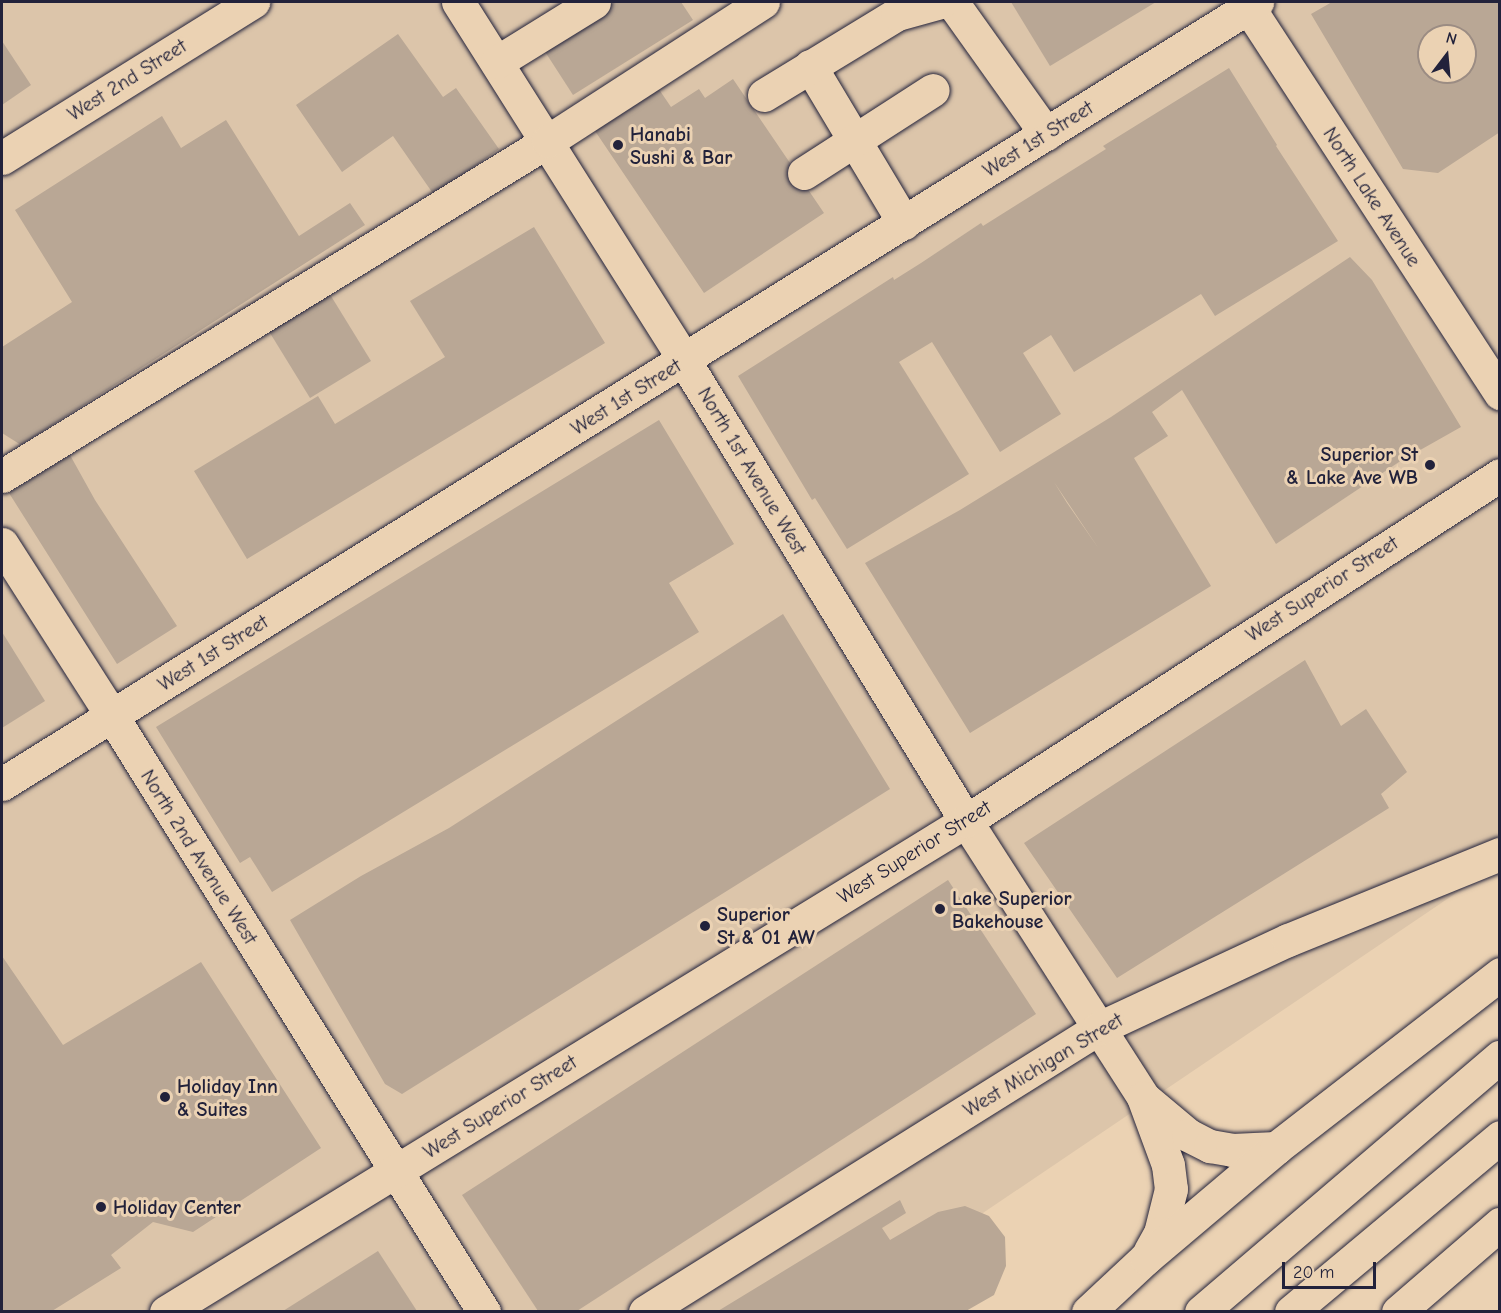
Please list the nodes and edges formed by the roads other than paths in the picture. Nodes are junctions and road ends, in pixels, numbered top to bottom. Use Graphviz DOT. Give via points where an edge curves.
graph roads {
  1 [pos="253,2"];
  2 [pos="458,2"];
  3 [pos="594,2"];
  4 [pos="763,2"];
  5 [pos="941,2"];
  6 [pos="952,2"];
  7 [pos="1250,3"];
  8 [pos="727,11"];
  9 [pos="497,62"];
  10 [pos="810,66"];
  11 [pos="933,90"];
  12 [pos="764,94"];
  13 [pos="1046,134"];
  14 [pos="854,140"];
  15 [pos="548,141"];
  16 [pos="2,158"];
  17 [pos="804,173"];
  18 [pos="904,223"];
  19 [pos="684,360"];
  20 [pos="1500,393"];
  21 [pos="1500,475"];
  22 [pos="2,476"];
  23 [pos="2,544"];
  24 [pos="112,716"];
  25 [pos="2,784"];
  26 [pos="966,821"];
  27 [pos="1500,854"];
  28 [pos="1500,974"];
  29 [pos="1099,1028"];
  30 [pos="1500,1058"];
  31 [pos="1143,1097"];
  32 [pos="1500,1137"];
  33 [pos="1276,1148"];
  34 [pos="396,1171"];
  35 [pos="1500,1224"];
  36 [pos="1146,1258"];
  37 [pos="166,1311"];
  38 [pos="484,1311"];
  39 [pos="645,1311"];
  40 [pos="1088,1311"];
  41 [pos="1201,1311"];
  42 [pos="1291,1311"];
  43 [pos="1398,1311"];
  1 -- 16 [label="main road, West 2nd Street"];
  2 -- 9 [label="main road, North 1st Avenue West"];
  3 -- 9 [label="main road"];
  4 -- 8 [label="main road"];
  5 -- 10 [label="main road" via="897,14"];
  6 -- 13 [label="main road"];
  7 -- 13 [label="main road, West 1st Street"];
  7 -- 20 [label="main road, North Lake Avenue"];
  8 -- 15 [label="main road"];
  9 -- 15 [label="main road, North 1st Avenue West"];
  10 -- 12 [label="main road"];
  10 -- 14 [label="main road"];
  11 -- 14 [label="main road"];
  13 -- 18 [label="main road, West 1st Street"];
  14 -- 17 [label="main road"];
  14 -- 18 [label="main road"];
  15 -- 19 [label="main road, North 1st Avenue West"];
  15 -- 22 [label="main road"];
  18 -- 19 [label="main road, West 1st Street"];
  19 -- 24 [label="main road, West 1st Street"];
  19 -- 26 [label="main road, North 1st Avenue West"];
  21 -- 26 [label="main road, West Superior Street"];
  23 -- 24 [label="main road, North 2nd Avenue West"];
  24 -- 25 [label="main road, West 1st Street"];
  24 -- 34 [label="main road, North 2nd Avenue West"];
  26 -- 29 [label="main road, North 1st Avenue West"];
  26 -- 34 [label="main road, West Superior Street"];
  27 -- 29 [label="main road, West Michigan Street" via="1288,940"];
  28 -- 33 [label="main road"];
  29 -- 31 [label="main road, North 1st Avenue West"];
  29 -- 39 [label="main road, West Michigan Street"];
  30 -- 41 [label="main road"];
  31 -- 33 [label="main road" via="1188,1136 1210,1146 1232,1150"];
  31 -- 36 [label="main road" via="1168,1165 1171,1189 1160,1233"];
  32 -- 42 [label="main road"];
  33 -- 36 [label="main road"];
  34 -- 37 [label="main road, West Superior Street"];
  34 -- 38 [label="main road, North 2nd Avenue West"];
  35 -- 43 [label="main road"];
  36 -- 40 [label="main road"];
}
